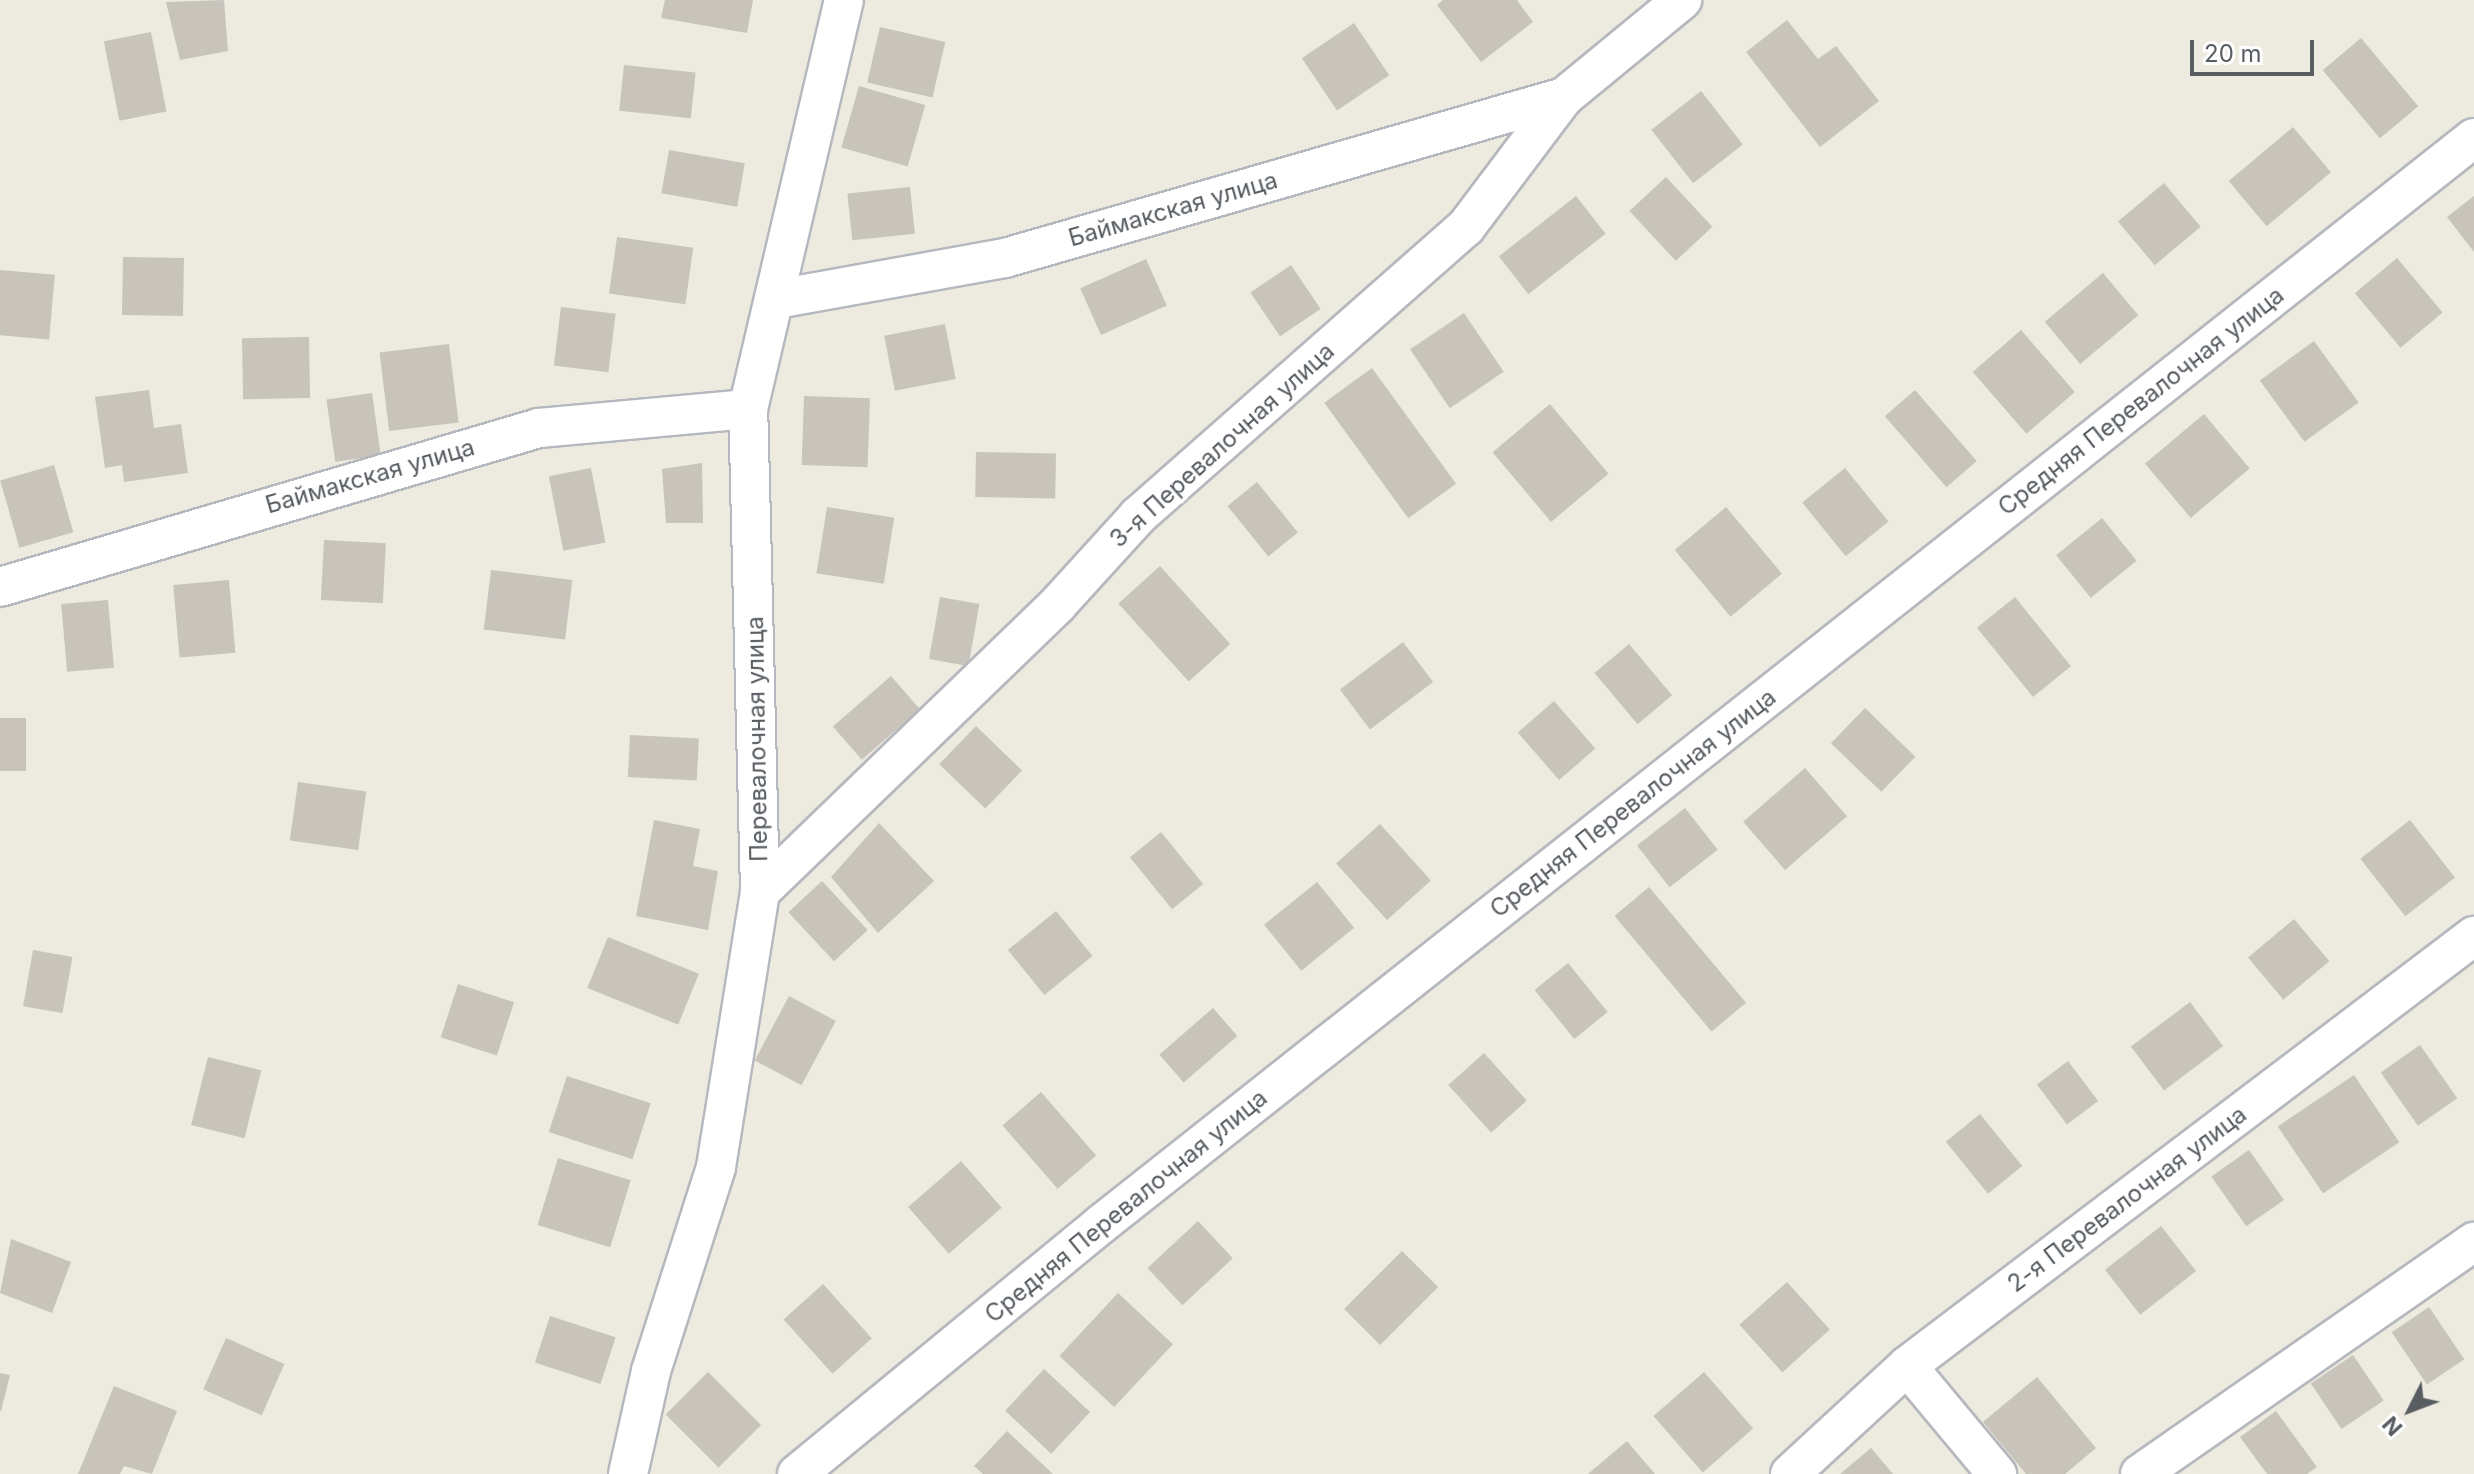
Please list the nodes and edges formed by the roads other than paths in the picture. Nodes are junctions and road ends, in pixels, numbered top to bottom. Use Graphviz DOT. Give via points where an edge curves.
graph roads {
  1 [pos="844,0"];
  2 [pos="1682,0"];
  3 [pos="1564,97"];
  4 [pos="2474,138"];
  5 [pos="777,299"];
  6 [pos="748,409"];
  7 [pos="0,587"];
  8 [pos="760,892"];
  9 [pos="2474,936"];
  10 [pos="2474,1242"];
  11 [pos="1907,1366"];
  12 [pos="628,1474"];
  13 [pos="797,1474"];
  14 [pos="1790,1474"];
  15 [pos="1997,1474"];
  16 [pos="2140,1474"];
  1 -- 5 [label="street, Перевалочная улица"];
  2 -- 3 [label="street, 3-я Перевалочная улица"];
  3 -- 5 [label="street, Баймакская улица" via="1005,258"];
  3 -- 8 [label="street, 3-я Перевалочная улица" via="1466,227 1138,516 1058,604"];
  4 -- 13 [label="street, Средняя Перевалочная улица" via="1112,1215"];
  5 -- 6 [label="street, Перевалочная улица"];
  6 -- 7 [label="street, Баймакская улица" via="539,428"];
  6 -- 8 [label="street, Перевалочная улица"];
  8 -- 12 [label="street, Перевалочная улица" via="716,1167 651,1371"];
  9 -- 11 [label="street, 2-я Перевалочная улица"];
  10 -- 16 [label="street"];
  11 -- 14 [label="street, 2-я Перевалочная улица"];
  11 -- 15 [label="street"];
}
